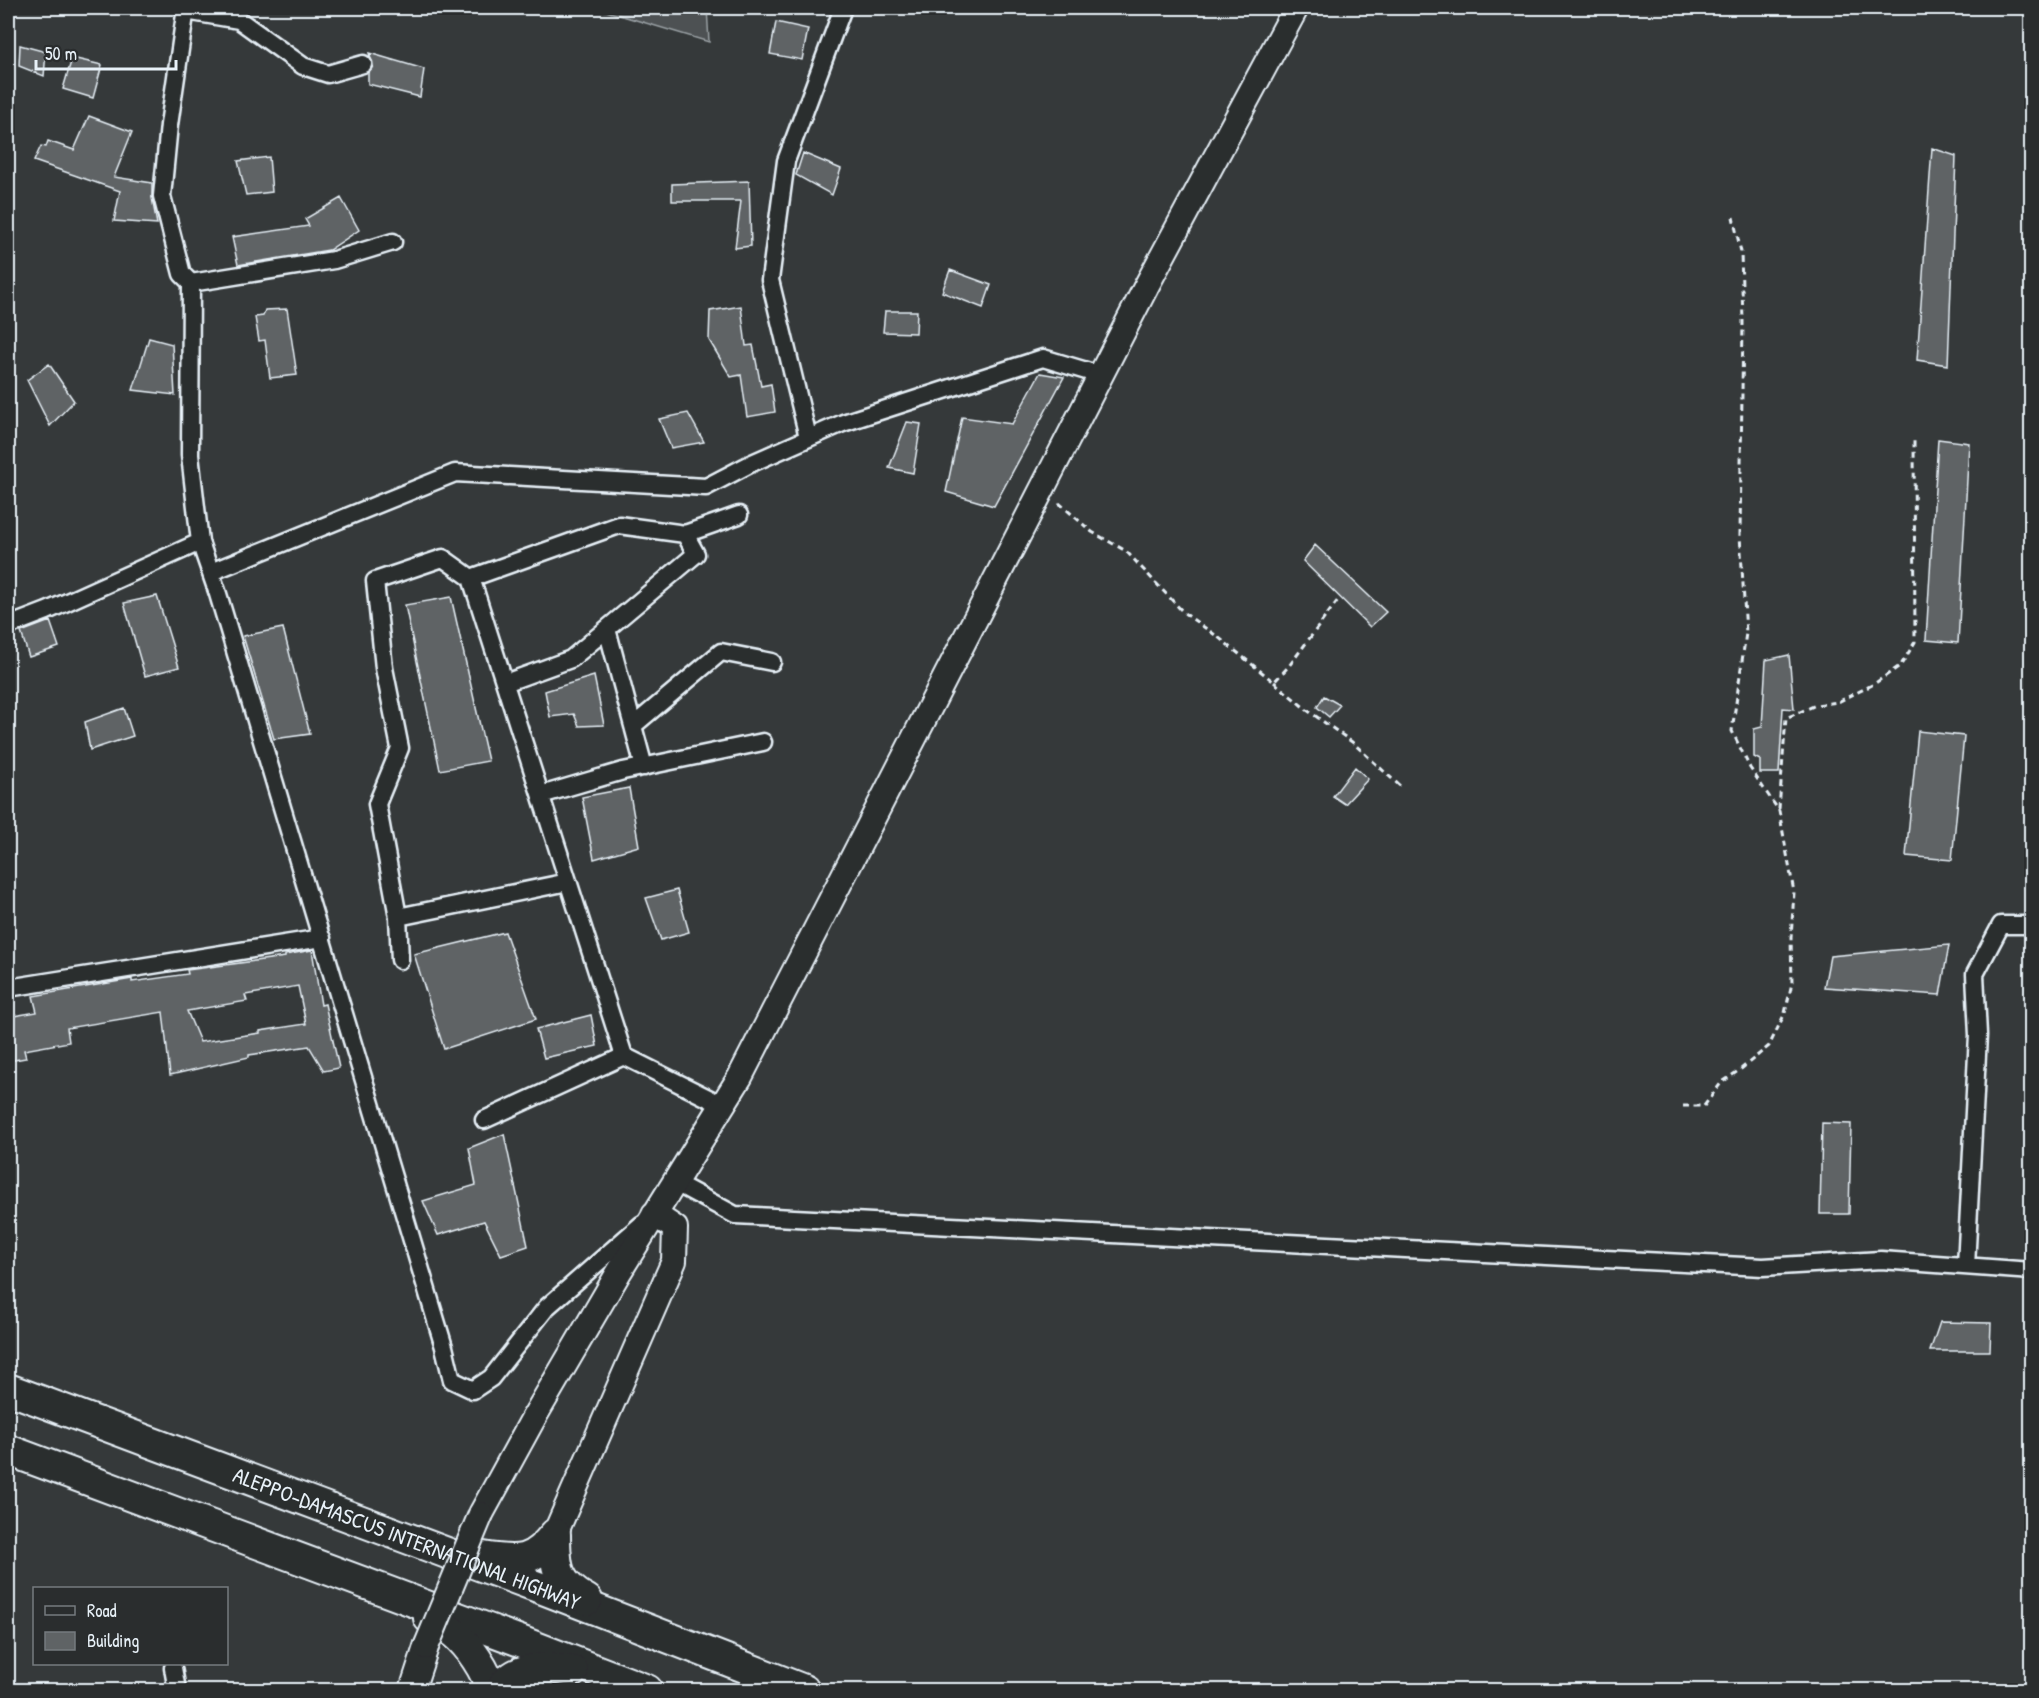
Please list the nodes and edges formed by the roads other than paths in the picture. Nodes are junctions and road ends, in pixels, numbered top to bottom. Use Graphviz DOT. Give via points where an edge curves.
graph roads {
  1 [pos="843,8"];
  2 [pos="1296,8"];
  3 [pos="186,9"];
  4 [pos="363,64"];
  5 [pos="393,242"];
  6 [pos="191,283"];
  7 [pos="1100,375"];
  8 [pos="808,437"];
  9 [pos="739,515"];
  10 [pos="685,534"];
  11 [pos="200,542"];
  12 [pos="211,572"];
  13 [pos="471,578"];
  14 [pos="8,626"];
  15 [pos="607,629"];
  16 [pos="772,662"];
  17 [pos="505,683"];
  18 [pos="633,726"];
  19 [pos="763,742"];
  20 [pos="644,767"];
  21 [pos="541,795"];
  22 [pos="568,882"];
  23 [pos="398,917"];
  24 [pos="2031,925"];
  25 [pos="322,938"];
  26 [pos="400,960"];
  27 [pos="8,988"];
  28 [pos="624,1056"];
  29 [pos="722,1105"];
  30 [pos="484,1120"];
  31 [pos="674,1182"];
  32 [pos="654,1214"];
  33 [pos="1966,1266"];
  34 [pos="2031,1271"];
  35 [pos="8,1389"];
  36 [pos="8,1450"];
  37 [pos="555,1534"];
  38 [pos="435,1548"];
  39 [pos="377,1588"];
  40 [pos="629,1622"];
  41 [pos="173,1668"];
  42 [pos="608,1675"];
  43 [pos="177,1690"];
  44 [pos="412,1690"];
  45 [pos="491,1690"];
  46 [pos="501,1690"];
  47 [pos="647,1690"];
  48 [pos="804,1690"];
  1 -- 8 [label="street" via="786,161 770,280"];
  2 -- 7 [label="main road"];
  3 -- 4 [label="street" via="239,20 303,66 328,74"];
  3 -- 6 [label="street" via="162,196 182,274"];
  5 -- 6 [label="street" via="334,260"];
  6 -- 11 [label="street" via="190,455"];
  7 -- 8 [label="street" via="1043,358"];
  7 -- 29 [label="main road" via="740,1077"];
  8 -- 12 [label="street" via="706,488 455,473"];
  9 -- 10 [label="street"];
  10 -- 13 [label="street" via="619,525"];
  10 -- 15 [label="street" via="696,555"];
  11 -- 12 [label="street"];
  11 -- 14 [label="street"];
  12 -- 25 [label="street"];
  13 -- 17 [label="street"];
  13 -- 23 [label="street" via="443,558 375,581 384,668 400,748 376,804"];
  15 -- 17 [label="street" via="571,659"];
  15 -- 18 [label="street"];
  16 -- 18 [label="street" via="721,652"];
  17 -- 21 [label="street"];
  18 -- 20 [label="street"];
  19 -- 20 [label="street"];
  20 -- 21 [label="street"];
  21 -- 22 [label="street"];
  22 -- 23 [label="street"];
  22 -- 28 [label="street"];
  23 -- 26 [label="street"];
  24 -- 33 [label="street" via="2001,925 1975,974 1978,1035"];
  25 -- 27 [label="street"];
  25 -- 32 [label="street" via="452,1380 473,1390 490,1378 547,1307"];
  28 -- 29 [label="street"];
  28 -- 30 [label="street"];
  29 -- 31 [label="main road"];
  31 -- 32 [label="main road"];
  31 -- 33 [label="street" via="735,1215 1763,1267 1881,1260"];
  32 -- 37 [label="main road" via="675,1228 674,1261"];
  32 -- 44 [label="main road, bridge" via="481,1514"];
  33 -- 34 [label="street"];
  35 -- 38 [label="highway, ALEPPO-DAMASCUS INTERNATIONAL HIGHWAY"];
  36 -- 39 [label="highway"];
  37 -- 38 [label="highway" via="542,1551 530,1558 507,1561"];
  37 -- 40 [label="highway" via="558,1574 574,1593"];
  38 -- 40 [label="highway, ALEPPO-DAMASCUS INTERNATIONAL HIGHWAY"];
  39 -- 42 [label="highway"];
  39 -- 45 [label="highway" via="454,1633 476,1659"];
  40 -- 48 [label="highway, ALEPPO-DAMASCUS INTERNATIONAL HIGHWAY"];
  41 -- 43 [label="street"];
  42 -- 46 [label="highway" via="530,1668"];
  42 -- 47 [label="highway"];
}
